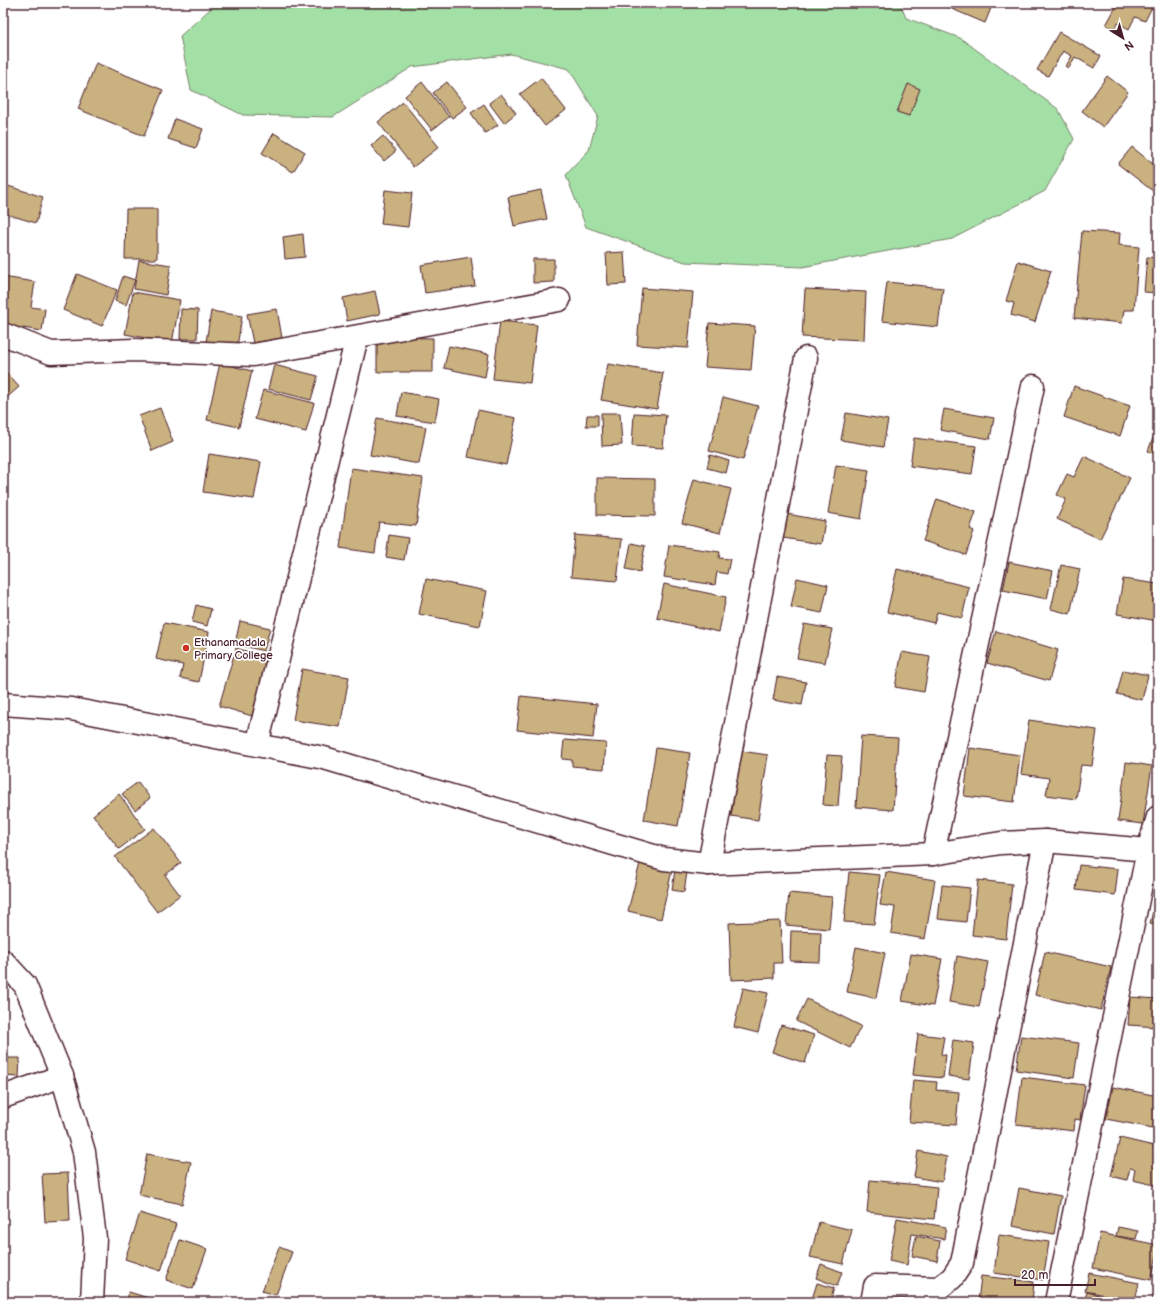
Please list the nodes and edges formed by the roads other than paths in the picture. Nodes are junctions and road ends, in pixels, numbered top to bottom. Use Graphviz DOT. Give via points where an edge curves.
graph roads {
  1 [pos="559,300"];
  2 [pos="3,334"];
  3 [pos="358,336"];
  4 [pos="806,358"];
  5 [pos="1034,386"];
  6 [pos="3,704"];
  7 [pos="257,745"];
  8 [pos="1158,817"];
  9 [pos="1045,841"];
  10 [pos="1153,852"];
  11 [pos="933,854"];
  12 [pos="709,864"];
  13 [pos="3,961"];
  14 [pos="62,1076"];
  15 [pos="3,1097"];
  16 [pos="92,1302"];
  17 [pos="872,1302"];
  18 [pos="1056,1302"];
  1 -- 3 [label="street"];
  2 -- 3 [label="street" via="50,353 134,350 252,356"];
  3 -- 7 [label="street"];
  4 -- 12 [label="street"];
  5 -- 11 [label="street"];
  6 -- 7 [label="street" via="71,709"];
  7 -- 12 [label="street" via="324,758 664,859"];
  8 -- 10 [label="street"];
  9 -- 10 [label="street"];
  9 -- 11 [label="street" via="1000,843"];
  9 -- 17 [label="street" via="962,1263 952,1278 939,1288 875,1286"];
  10 -- 18 [label="street"];
  11 -- 12 [label="street"];
  13 -- 14 [label="street" via="25,985"];
  14 -- 15 [label="street"];
  14 -- 16 [label="street" via="84,1152 95,1238"];
}
